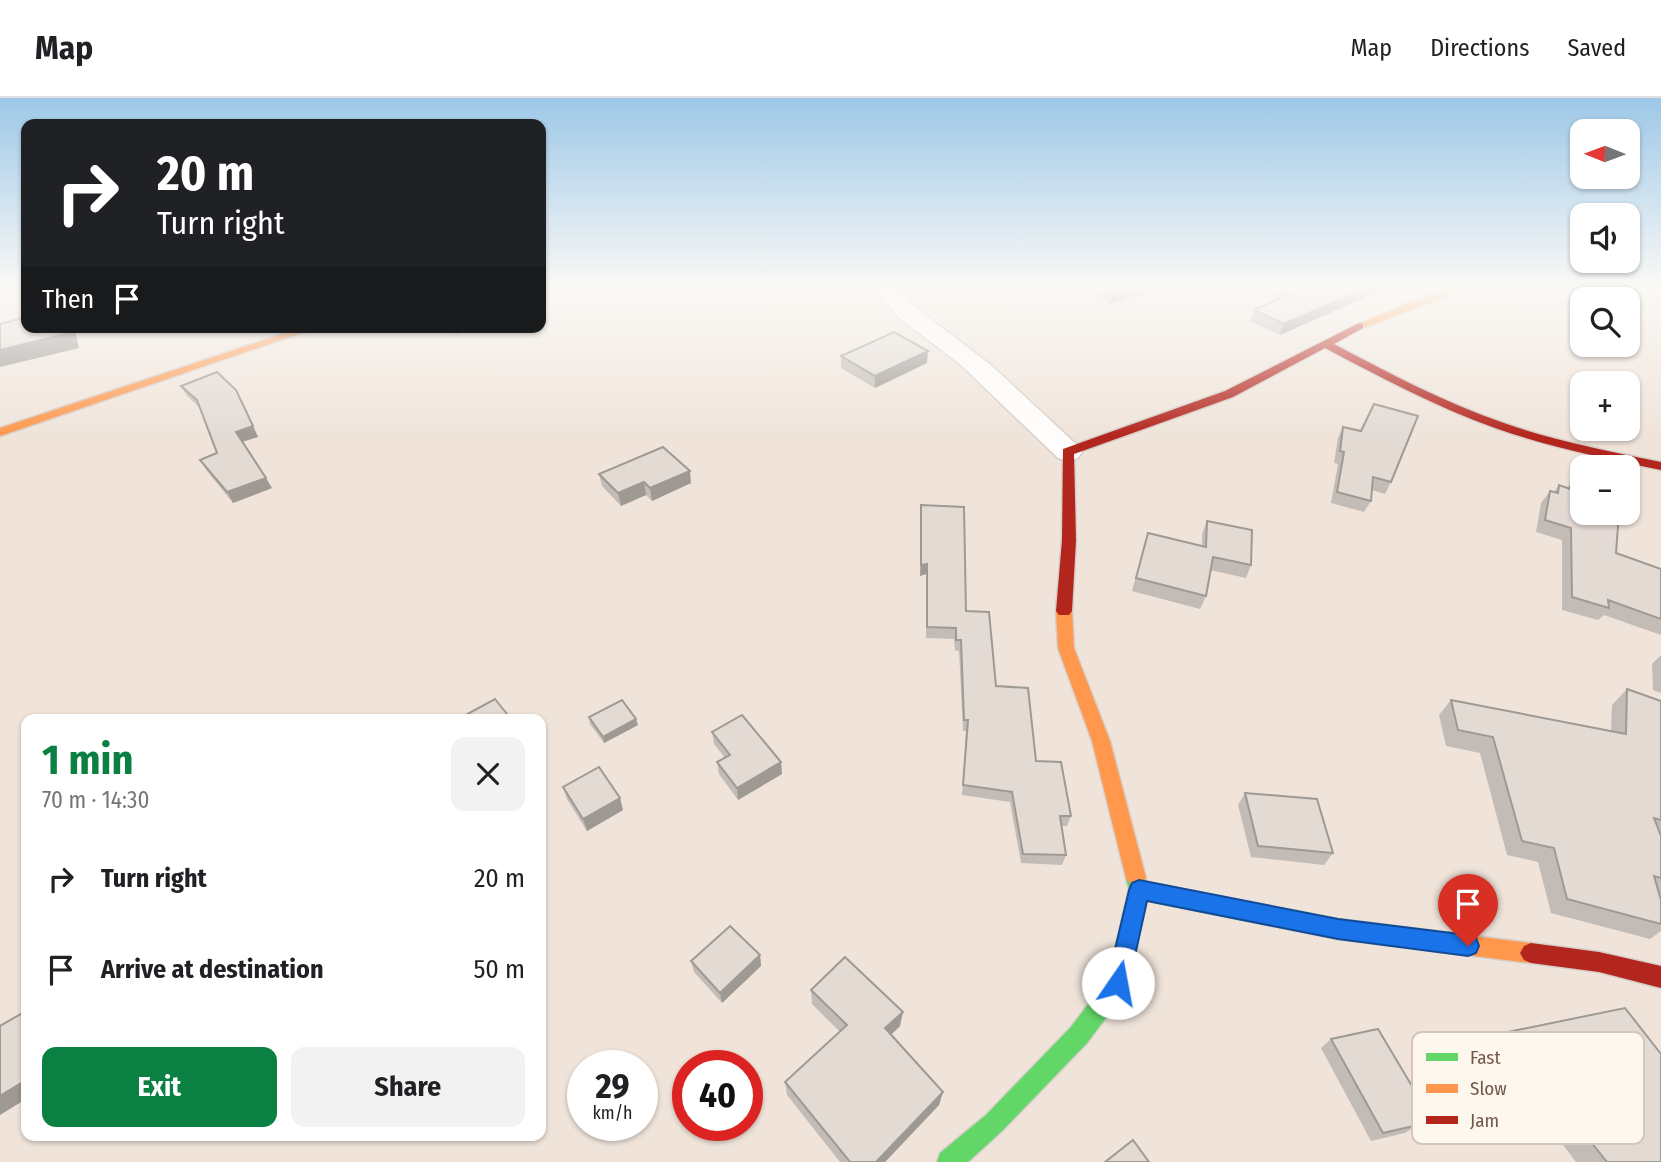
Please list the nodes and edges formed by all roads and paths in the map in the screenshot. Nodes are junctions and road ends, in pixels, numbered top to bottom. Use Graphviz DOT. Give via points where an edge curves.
graph roads {
  1 [pos="285,337"];
  2 [pos="940,337"];
  3 [pos="1338,337"];
  4 [pos="1326,344"];
  5 [pos="0,432"];
  6 [pos="1068,452"];
  7 [pos="1661,466"];
  8 [pos="1139,890"];
  9 [pos="1661,977"];
  10 [pos="949,1162"];
  1 -- 5 [label="street"];
  2 -- 6 [label="street"];
  3 -- 4 [label="street"];
  4 -- 6 [label="street" via="1229,394"];
  4 -- 7 [label="street" via="1477,417 1563,445"];
  6 -- 8 [label="street" via="1069,540 1063,594 1066,648 1101,741"];
  8 -- 9 [label="street" via="1338,929 1599,962"];
  8 -- 10 [label="street" via="1118,983 1079,1035 993,1124"];
}
